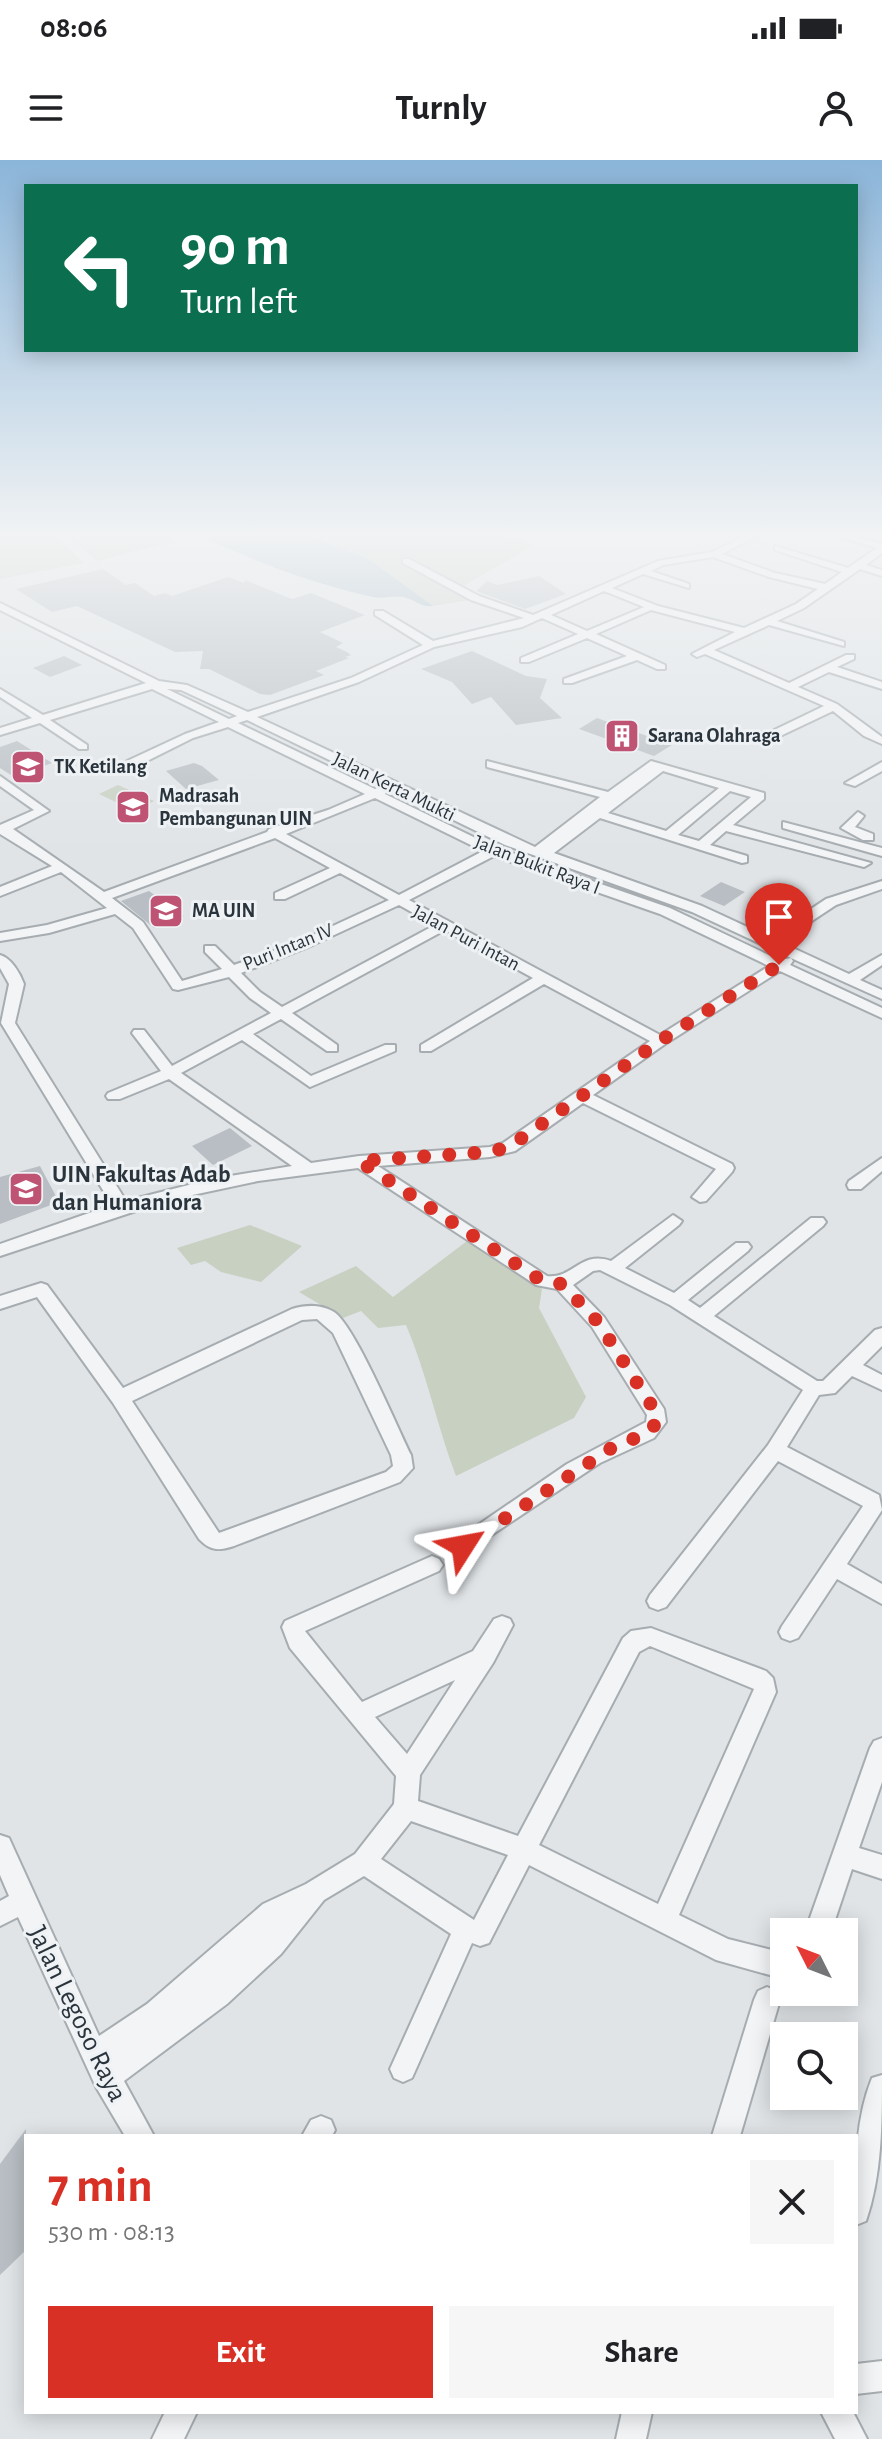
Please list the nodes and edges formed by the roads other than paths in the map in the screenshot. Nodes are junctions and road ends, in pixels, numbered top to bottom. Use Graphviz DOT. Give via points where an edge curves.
graph roads {
  1 [pos="69,640"];
  2 [pos="423,640"];
  3 [pos="452,640"];
  4 [pos="575,640"];
  5 [pos="605,640"];
  6 [pos="724,640"];
  7 [pos="829,640"];
  8 [pos="840,644"];
  9 [pos="431,645"];
  10 [pos="638,656"];
  11 [pos="850,657"];
  12 [pos="525,660"];
  13 [pos="661,667"];
  14 [pos="828,668"];
  15 [pos="568,681"];
  16 [pos="156,684"];
  17 [pos="882,686"];
  18 [pos="789,687"];
  19 [pos="0,692"];
  20 [pos="833,706"];
  21 [pos="39,719"];
  22 [pos="238,720"];
  23 [pos="0,732"];
  24 [pos="756,735"];
  25 [pos="882,741"];
  26 [pos="83,747"];
  27 [pos="131,764"];
  28 [pos="491,764"];
  29 [pos="882,766"];
  30 [pos="0,780"];
  31 [pos="851,783"];
  32 [pos="389,784"];
  33 [pos="729,786"];
  34 [pos="373,791"];
  35 [pos="614,797"];
  36 [pos="594,812"];
  37 [pos="452,816"];
  38 [pos="858,816"];
  39 [pos="439,824"];
  40 [pos="787,825"];
  41 [pos="724,827"];
  42 [pos="2,830"];
  43 [pos="273,832"];
  44 [pos="668,836"];
  45 [pos="882,841"];
  46 [pos="510,842"];
  47 [pos="702,845"];
  48 [pos="493,851"];
  49 [pos="882,852"];
  50 [pos="540,853"];
  51 [pos="742,859"];
  52 [pos="864,863"];
  53 [pos="62,867"];
  54 [pos="338,869"];
  55 [pos="613,881"];
  56 [pos="882,885"];
  57 [pos="601,890"];
  58 [pos="0,892"];
  59 [pos="280,896"];
  60 [pos="103,897"];
  61 [pos="396,901"];
  62 [pos="117,909"];
  63 [pos="443,926"];
  64 [pos="0,937"];
  65 [pos="770,943"];
  66 [pos="210,949"];
  67 [pos="0,959"];
  68 [pos="882,959"];
  69 [pos="787,960"];
  70 [pos="231,971"];
  71 [pos="542,979"];
  72 [pos="850,980"];
  73 [pos="882,995"];
  74 [pos="282,1014"];
  75 [pos="882,1014"];
  76 [pos="139,1033"];
  77 [pos="243,1034"];
  78 [pos="660,1041"];
  79 [pos="332,1048"];
  80 [pos="390,1048"];
  81 [pos="426,1048"];
  82 [pos="170,1073"];
  83 [pos="114,1096"];
  84 [pos="584,1097"];
  85 [pos="359,1161"];
  86 [pos="882,1163"];
  87 [pos="307,1168"];
  88 [pos="855,1185"];
  89 [pos="700,1197"];
  90 [pos="122,1208"];
  91 [pos="673,1221"];
  92 [pos="817,1222"];
  93 [pos="742,1247"];
  94 [pos="0,1250"];
  95 [pos="612,1269"];
  96 [pos="562,1284"];
  97 [pos="676,1301"];
  98 [pos="0,1303"];
  99 [pos="701,1317"];
  100 [pos="882,1335"];
  101 [pos="852,1367"];
  102 [pos="882,1383"];
  103 [pos="814,1388"];
  104 [pos="120,1398"];
  105 [pos="775,1450"];
  106 [pos="463,1546"];
  107 [pos="432,1565"];
  108 [pos="835,1568"];
  109 [pos="882,1595"];
  110 [pos="658,1601"];
  111 [pos="502,1625"];
  112 [pos="790,1632"];
  113 [pos="485,1656"];
  114 [pos="361,1713"];
  115 [pos="882,1748"];
  116 [pos="408,1773"];
  117 [pos="406,1808"];
  118 [pos="0,1846"];
  119 [pos="522,1849"];
  120 [pos="847,1856"];
  121 [pos="364,1862"];
  122 [pos="882,1867"];
  123 [pos="23,1901"];
  124 [pos="0,1914"];
  125 [pos="823,1918"];
  126 [pos="663,1922"];
  127 [pos="466,1929"];
  128 [pos="770,1962"];
  129 [pos="767,2000"];
  130 [pos="99,2067"];
  131 [pos="403,2069"];
  132 [pos="882,2088"];
  133 [pos="139,2134"];
  134 [pos="727,2134"];
  135 [pos="858,2202"];
  136 [pos="882,2376"];
  137 [pos="858,2379"];
  138 [pos="181,2414"];
  139 [pos="637,2414"];
  140 [pos="837,2414"];
  141 [pos="167,2439"];
  142 [pos="631,2439"];
  143 [pos="852,2439"];
  1 -- 16 [label="street, Jalan Kerta Mukti"];
  2 -- 9 [label="street"];
  3 -- 9 [label="street"];
  4 -- 12 [label="street"];
  5 -- 10 [label="street"];
  6 -- 18 [label="street" via="701,652"];
  7 -- 8 [label="street"];
  9 -- 22 [label="street" via="355,680"];
  10 -- 13 [label="street"];
  10 -- 15 [label="street"];
  11 -- 14 [label="street"];
  14 -- 17 [label="street"];
  14 -- 18 [label="street"];
  16 -- 21 [label="street"];
  16 -- 22 [label="street, Jalan Bukit Raya I"];
  16 -- 22 [label="street, Jalan Kerta Mukti" via="183,687"];
  18 -- 20 [label="street"];
  19 -- 21 [label="street"];
  20 -- 24 [label="street" via="772,736"];
  20 -- 25 [label="street"];
  21 -- 23 [label="street"];
  21 -- 26 [label="street"];
  22 -- 27 [label="street"];
  22 -- 32 [label="street, Jalan Kerta Mukti"];
  22 -- 34 [label="street, Jalan Bukit Raya I"];
  28 -- 35 [label="street"];
  29 -- 31 [label="street"];
  30 -- 42 [label="street" via="43,811"];
  32 -- 34 [label="street"];
  32 -- 37 [label="street, Jalan Kerta Mukti"];
  33 -- 35 [label="street" via="661,767"];
  33 -- 41 [label="street" via="761,799"];
  33 -- 44 [label="street"];
  34 -- 39 [label="street, Jalan Bukit Raya I"];
  34 -- 43 [label="street" via="332,813"];
  35 -- 36 [label="street"];
  36 -- 44 [label="street"];
  36 -- 50 [label="street"];
  37 -- 39 [label="street"];
  37 -- 46 [label="street, Jalan Kerta Mukti"];
  38 -- 45 [label="street" via="848,830"];
  39 -- 48 [label="street, Jalan Bukit Raya I"];
  40 -- 49 [label="street"];
  41 -- 47 [label="street"];
  41 -- 52 [label="street"];
  42 -- 53 [label="street"];
  43 -- 54 [label="street, Jalan Puri Intan"];
  43 -- 60 [label="street"];
  44 -- 47 [label="street"];
  46 -- 48 [label="street, Puri Intan IV"];
  46 -- 50 [label="street, Jalan Kerta Mukti"];
  47 -- 51 [label="street"];
  48 -- 57 [label="street, Jalan Bukit Raya I"];
  48 -- 61 [label="street, Puri Intan IV"];
  50 -- 55 [label="street, Jalan Kerta Mukti"];
  53 -- 58 [label="street"];
  53 -- 60 [label="street"];
  54 -- 59 [label="street"];
  54 -- 61 [label="street, Jalan Puri Intan"];
  55 -- 57 [label="street"];
  55 -- 65 [label="street, Jalan Kerta Mukti" via="697,909"];
  56 -- 65 [label="street" via="831,902"];
  57 -- 69 [label="street, Jalan Bukit Raya I"];
  60 -- 62 [label="street"];
  61 -- 63 [label="street, Jalan Puri Intan"];
  61 -- 70 [label="street, Puri Intan IV"];
  62 -- 64 [label="street"];
  62 -- 70 [label="street, Puri Intan IV" via="138,925 178,986"];
  63 -- 71 [label="street, Jalan Puri Intan"];
  63 -- 74 [label="street"];
  65 -- 69 [label="street, Jalan Kerta Mukti"];
  66 -- 70 [label="street"];
  67 -- 90 [label="street" via="18,983 8,1023"];
  68 -- 72 [label="street"];
  69 -- 72 [label="street"];
  69 -- 75 [label="street, Jalan Bukit Raya I"];
  69 -- 78 [label="street"];
  70 -- 74 [label="street"];
  71 -- 78 [label="street, Jalan Puri Intan"];
  71 -- 81 [label="street"];
  72 -- 73 [label="street"];
  74 -- 77 [label="street"];
  74 -- 79 [label="street"];
  76 -- 82 [label="street"];
  77 -- 80 [label="street" via="310,1082"];
  77 -- 82 [label="street"];
  78 -- 84 [label="street"];
  82 -- 83 [label="street"];
  82 -- 87 [label="street"];
  84 -- 85 [label="street" via="499,1150"];
  84 -- 89 [label="street" via="726,1168"];
  85 -- 87 [label="street"];
  85 -- 96 [label="street" via="542,1281"];
  86 -- 88 [label="street"];
  87 -- 90 [label="street"];
  90 -- 94 [label="street"];
  91 -- 95 [label="street"];
  92 -- 99 [label="street"];
  93 -- 97 [label="street"];
  95 -- 96 [label="street" via="589,1265"];
  95 -- 97 [label="street"];
  96 -- 106 [label="street" via="598,1322 657,1414 657,1422 648,1433 613,1447"];
  97 -- 99 [label="street"];
  98 -- 104 [label="street" via="41,1289"];
  99 -- 103 [label="street"];
  100 -- 101 [label="street"];
  101 -- 102 [label="street"];
  101 -- 103 [label="street" via="828,1388"];
  103 -- 105 [label="street"];
  104 -- 104 [label="street" via="298,1314 316,1311 329,1315 341,1330 403,1468 393,1477 215,1542"];
  105 -- 108 [label="street" via="872,1501 874,1506"];
  105 -- 110 [label="street"];
  107 -- 114 [label="street" via="293,1627 298,1641"];
  108 -- 109 [label="street"];
  108 -- 112 [label="street"];
  111 -- 113 [label="street"];
  113 -- 114 [label="street"];
  113 -- 116 [label="street"];
  114 -- 116 [label="street"];
  115 -- 120 [label="street"];
  116 -- 117 [label="street"];
  117 -- 119 [label="street"];
  117 -- 121 [label="street"];
  118 -- 123 [label="street, Jalan Legoso Raya"];
  119 -- 126 [label="street"];
  119 -- 126 [label="street" via="639,1638 651,1637 758,1678 765,1692"];
  119 -- 127 [label="street" via="483,1931"];
  120 -- 122 [label="street"];
  120 -- 125 [label="street"];
  121 -- 127 [label="street"];
  121 -- 130 [label="street" via="315,1892 293,1926 164,2038 125,2050"];
  123 -- 124 [label="street"];
  123 -- 130 [label="street, Jalan Legoso Raya"];
  126 -- 128 [label="street" via="725,1951"];
  127 -- 131 [label="street"];
  129 -- 134 [label="street"];
  130 -- 133 [label="street, Jalan Legoso Raya"];
  132 -- 135 [label="street"];
  136 -- 137 [label="street"];
  138 -- 141 [label="street"];
  139 -- 142 [label="street"];
  140 -- 143 [label="street"];
}
